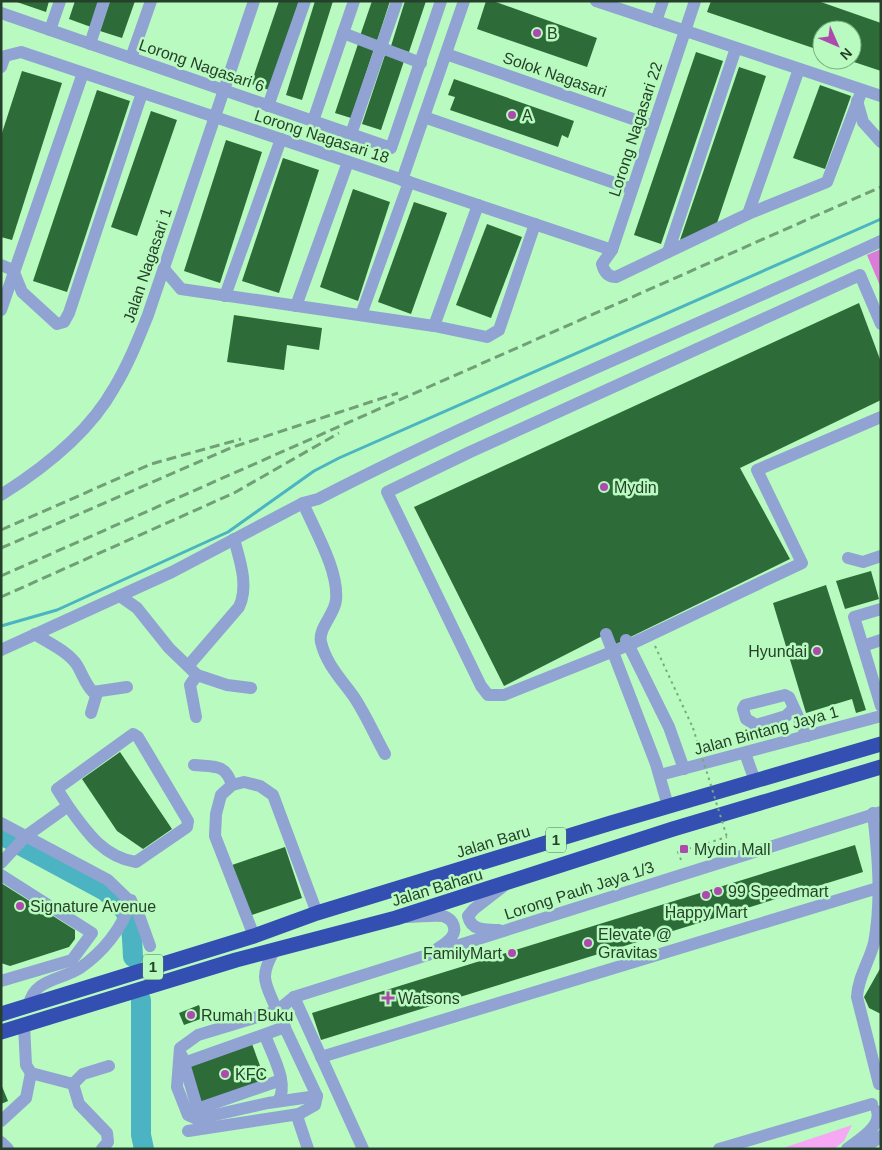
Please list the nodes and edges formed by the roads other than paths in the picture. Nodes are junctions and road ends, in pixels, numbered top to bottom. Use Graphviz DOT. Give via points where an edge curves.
graph roads {
  1 [pos="60,1"];
  2 [pos="104,1"];
  3 [pos="151,1"];
  4 [pos="254,1"];
  5 [pos="305,1"];
  6 [pos="354,1"];
  7 [pos="397,1"];
  8 [pos="442,1"];
  9 [pos="464,1"];
  10 [pos="596,1"];
  11 [pos="663,1"];
  12 [pos="695,1"];
  13 [pos="1,14"];
  14 [pos="656,22"];
  15 [pos="50,30"];
  16 [pos="685,31"];
  17 [pos="343,33"];
  18 [pos="90,44"];
  19 [pos="381,47"];
  20 [pos="736,48"];
  21 [pos="446,54"];
  22 [pos="130,58"];
  23 [pos="420,62"];
  24 [pos="1,67"];
  25 [pos="799,69"];
  26 [pos="83,73"];
  27 [pos="224,90"];
  28 [pos="142,93"];
  29 [pos="859,96"];
  30 [pos="881,96"];
  31 [pos="268,106"];
  32 [pos="215,117"];
  33 [pos="424,117"];
  34 [pos="313,121"];
  35 [pos="653,126"];
  36 [pos="351,134"];
  37 [pos="281,139"];
  38 [pos="881,142"];
  39 [pos="348,162"];
  40 [pos="406,181"];
  41 [pos="632,190"];
  42 [pos="478,205"];
  43 [pos="748,214"];
  44 [pos="535,224"];
  45 [pos="881,241"];
  46 [pos="612,250"];
  47 [pos="668,252"];
  48 [pos="1,265"];
  49 [pos="164,269"];
  50 [pos="13,270"];
  51 [pos="225,296"];
  52 [pos="296,306"];
  53 [pos="1,310"];
  54 [pos="361,315"];
  55 [pos="881,324"];
  56 [pos="434,326"];
  57 [pos="881,417"];
  58 [pos="1,495"];
  59 [pos="304,504"];
  60 [pos="234,539"];
  61 [pos="881,556"];
  62 [pos="848,558"];
  63 [pos="120,596"];
  64 [pos="881,609"];
  65 [pos="35,634"];
  66 [pos="606,634"];
  67 [pos="881,640"];
  68 [pos="628,642"];
  69 [pos="863,646"];
  70 [pos="1,650"];
  71 [pos="613,651"];
  72 [pos="193,670"];
  73 [pos="127,687"];
  74 [pos="251,688"];
  75 [pos="97,693"];
  76 [pos="880,702"];
  77 [pos="794,708"];
  78 [pos="91,713"];
  79 [pos="881,716"];
  80 [pos="196,717"];
  81 [pos="807,736"];
  82 [pos="881,744"];
  83 [pos="745,753"];
  84 [pos="385,754"];
  85 [pos="194,765"];
  86 [pos="881,767"];
  87 [pos="684,769"];
  88 [pos="660,775"];
  89 [pos="755,780"];
  90 [pos="232,785"];
  91 [pos="68,806"];
  92 [pos="668,806"];
  93 [pos="877,812"];
  94 [pos="1,823"];
  95 [pos="26,836"];
  96 [pos="1,863"];
  97 [pos="1,875"];
  98 [pos="507,884"];
  99 [pos="881,887"];
  100 [pos="130,904"];
  101 [pos="880,907"];
  102 [pos="316,913"];
  103 [pos="396,918"];
  104 [pos="509,930"];
  105 [pos="254,936"];
  106 [pos="150,946"];
  107 [pos="274,950"];
  108 [pos="428,954"];
  109 [pos="1,982"];
  110 [pos="294,997"];
  111 [pos="29,1005"];
  112 [pos="272,1012"];
  113 [pos="1,1014"];
  114 [pos="24,1025"];
  115 [pos="275,1031"];
  116 [pos="1,1032"];
  117 [pos="180,1048"];
  118 [pos="320,1058"];
  119 [pos="184,1063"];
  120 [pos="109,1066"];
  121 [pos="32,1073"];
  122 [pos="281,1080"];
  123 [pos="880,1083"];
  124 [pos="72,1084"];
  125 [pos="262,1087"];
  126 [pos="317,1096"];
  127 [pos="273,1102"];
  128 [pos="226,1106"];
  129 [pos="876,1109"];
  130 [pos="299,1114"];
  131 [pos="1,1121"];
  132 [pos="188,1131"];
  133 [pos="881,1136"];
  134 [pos="1,1142"];
  135 [pos="8,1149"];
  136 [pos="102,1149"];
  137 [pos="308,1149"];
  138 [pos="363,1149"];
  139 [pos="719,1149"];
  140 [pos="847,1149"];
  141 [pos="864,1149"];
  1 -- 15 [label="street"];
  2 -- 18 [label="street"];
  3 -- 22 [label="street"];
  4 -- 27 [label="street, Jalan Nagasari 1"];
  5 -- 31 [label="street"];
  6 -- 17 [label="street"];
  7 -- 19 [label="street"];
  8 -- 23 [label="street"];
  9 -- 21 [label="street"];
  10 -- 14 [label="street"];
  11 -- 14 [label="street"];
  12 -- 16 [label="street, Lorong Nagasari 22"];
  13 -- 15 [label="street, Lorong Nagasari 6"];
  14 -- 16 [label="street"];
  15 -- 18 [label="street, Lorong Nagasari 6"];
  16 -- 20 [label="street"];
  16 -- 35 [label="street, Lorong Nagasari 22"];
  17 -- 19 [label="street"];
  17 -- 34 [label="street"];
  18 -- 22 [label="street, Lorong Nagasari 6"];
  19 -- 23 [label="street"];
  19 -- 36 [label="street"];
  20 -- 25 [label="street"];
  20 -- 47 [label="street"];
  21 -- 33 [label="street"];
  21 -- 35 [label="street, Solok Nagasari"];
  22 -- 27 [label="street, Lorong Nagasari 6"];
  23 -- 36 [label="street, Lorong Nagasari 6" via="391,148"];
  24 -- 26 [label="street, Lorong Nagasari 18" via="5,56 21,52"];
  25 -- 29 [label="street"];
  25 -- 43 [label="street"];
  26 -- 28 [label="street, Lorong Nagasari 18"];
  26 -- 50 [label="street"];
  27 -- 31 [label="street, Lorong Nagasari 6"];
  27 -- 32 [label="street, Jalan Nagasari 1"];
  28 -- 32 [label="street, Lorong Nagasari 18"];
  28 -- 50 [label="street" via="64,322 57,324 22,292"];
  29 -- 30 [label="street"];
  29 -- 38 [label="street" via="863,122"];
  29 -- 43 [label="street" via="827,182"];
  31 -- 34 [label="street, Lorong Nagasari 6"];
  32 -- 37 [label="street, Lorong Nagasari 18"];
  32 -- 49 [label="street, Jalan Nagasari 1"];
  33 -- 40 [label="street"];
  33 -- 41 [label="street"];
  34 -- 36 [label="street, Lorong Nagasari 6"];
  35 -- 41 [label="street, Lorong Nagasari 22"];
  37 -- 39 [label="street, Lorong Nagasari 18"];
  37 -- 51 [label="street"];
  39 -- 40 [label="street, Lorong Nagasari 18"];
  39 -- 52 [label="street"];
  40 -- 42 [label="street, Lorong Nagasari 18"];
  40 -- 54 [label="street"];
  41 -- 46 [label="street, Lorong Nagasari 22"];
  42 -- 44 [label="street, Lorong Nagasari 18"];
  42 -- 56 [label="street"];
  43 -- 47 [label="street"];
  44 -- 46 [label="street, Lorong Nagasari 18"];
  44 -- 56 [label="street" via="500,330 487,337"];
  45 -- 59 [label="street" via="574,376"];
  46 -- 47 [label="street, Lorong Nagasari 22" via="602,264 606,273 616,277"];
  48 -- 50 [label="street"];
  49 -- 51 [label="street" via="181,289"];
  49 -- 58 [label="street, Jalan Nagasari 1" via="134,349 114,390 60,452 32,476"];
  50 -- 53 [label="street"];
  51 -- 52 [label="street"];
  52 -- 54 [label="street"];
  54 -- 56 [label="street"];
  55 -- 71 [label="street" via="860,275 387,492 488,695 504,695"];
  57 -- 68 [label="street" via="757,470 802,563 650,635"];
  59 -- 60 [label="street"];
  59 -- 84 [label="street" via="334,575 336,588 336,602 321,643 338,678 354,697"];
  60 -- 63 [label="street"];
  60 -- 72 [label="street" via="241,567 242,600"];
  61 -- 62 [label="street" via="863,562"];
  63 -- 65 [label="street"];
  63 -- 72 [label="street" via="137,608 169,648"];
  64 -- 69 [label="street" via="854,617"];
  65 -- 70 [label="street"];
  65 -- 75 [label="street" via="67,655 76,664 88,687"];
  66 -- 71 [label="street"];
  67 -- 69 [label="street"];
  68 -- 71 [label="street"];
  68 -- 87 [label="street" via="669,727"];
  69 -- 76 [label="street"];
  71 -- 88 [label="street"];
  72 -- 74 [label="street" via="227,685"];
  72 -- 80 [label="street" via="190,685"];
  73 -- 75 [label="street"];
  75 -- 78 [label="street"];
  77 -- 81 [label="street"];
  79 -- 81 [label="street, Jalan Bintang Jaya 1"];
  81 -- 83 [label="street, Jalan Bintang Jaya 1"];
  82 -- 89 [label="highway, Jalan Baru / 1"];
  83 -- 87 [label="street, Jalan Bintang Jaya 1"];
  83 -- 89 [label="street"];
  85 -- 90 [label="street" via="220,767 228,774"];
  86 -- 98 [label="highway, Jalan Baharu / 1"];
  87 -- 88 [label="street, Jalan Bintang Jaya 1"];
  88 -- 92 [label="street"];
  89 -- 92 [label="highway, Jalan Baru / 1"];
  90 -- 102 [label="street" via="244,782 260,786 273,795"];
  90 -- 105 [label="street" via="222,795 216,814 215,836"];
  91 -- 91 [label="street" via="57,789 133,734 138,737 188,821 187,827 136,862 122,860 93,840"];
  91 -- 95 [label="street"];
  92 -- 102 [label="highway, Jalan Baru / 1"];
  93 -- 99 [label="street"];
  93 -- 104 [label="street, Lorong Pauh Jaya 1/3"];
  94 -- 95 [label="street"];
  95 -- 96 [label="street"];
  95 -- 100 [label="street" via="108,880"];
  97 -- 109 [label="street" via="92,933 72,960"];
  98 -- 103 [label="highway, Jalan Baharu / 1"];
  98 -- 104 [label="street" via="468,916 474,927"];
  99 -- 101 [label="street"];
  99 -- 118 [label="street"];
  100 -- 106 [label="street"];
  100 -- 111 [label="street" via="121,923 96,955 78,970 36,990 30,996"];
  101 -- 123 [label="street" via="874,943 858,984 857,997"];
  102 -- 105 [label="highway, Jalan Baru / 1"];
  103 -- 107 [label="highway, Jalan Baharu / 1"];
  103 -- 108 [label="street" via="445,916 451,920 454,934"];
  104 -- 108 [label="street, Lorong Pauh Jaya 1/3"];
  105 -- 111 [label="highway, Jalan Baru / 1"];
  107 -- 112 [label="street" via="263,977"];
  107 -- 114 [label="highway, Jalan Baharu / 1"];
  108 -- 110 [label="street, Lorong Pauh Jaya 1/3"];
  110 -- 112 [label="street"];
  110 -- 118 [label="street"];
  111 -- 113 [label="highway, 1"];
  112 -- 115 [label="street"];
  112 -- 117 [label="street" via="198,1035"];
  114 -- 116 [label="highway, Jalan Baharu / 1"];
  114 -- 121 [label="street" via="26,1065"];
  115 -- 119 [label="street"];
  115 -- 122 [label="street"];
  115 -- 126 [label="street"];
  117 -- 119 [label="street"];
  117 -- 128 [label="street" via="177,1087 188,1115 197,1118"];
  118 -- 138 [label="street"];
  119 -- 128 [label="street" via="198,1107"];
  120 -- 124 [label="street" via="84,1074"];
  121 -- 124 [label="street"];
  121 -- 131 [label="street" via="26,1098"];
  122 -- 125 [label="street"];
  122 -- 127 [label="street" via="283,1091"];
  123 -- 129 [label="street" via="872,1090"];
  124 -- 136 [label="street" via="80,1104 107,1133 108,1142"];
  125 -- 127 [label="street"];
  125 -- 128 [label="street"];
  126 -- 127 [label="street"];
  126 -- 130 [label="street" via="315,1105"];
  127 -- 128 [label="street"];
  129 -- 139 [label="street"];
  129 -- 140 [label="street" via="879,1120 876,1126"];
  130 -- 132 [label="street"];
  130 -- 137 [label="street"];
  133 -- 141 [label="street"];
  134 -- 135 [label="street"];
}
